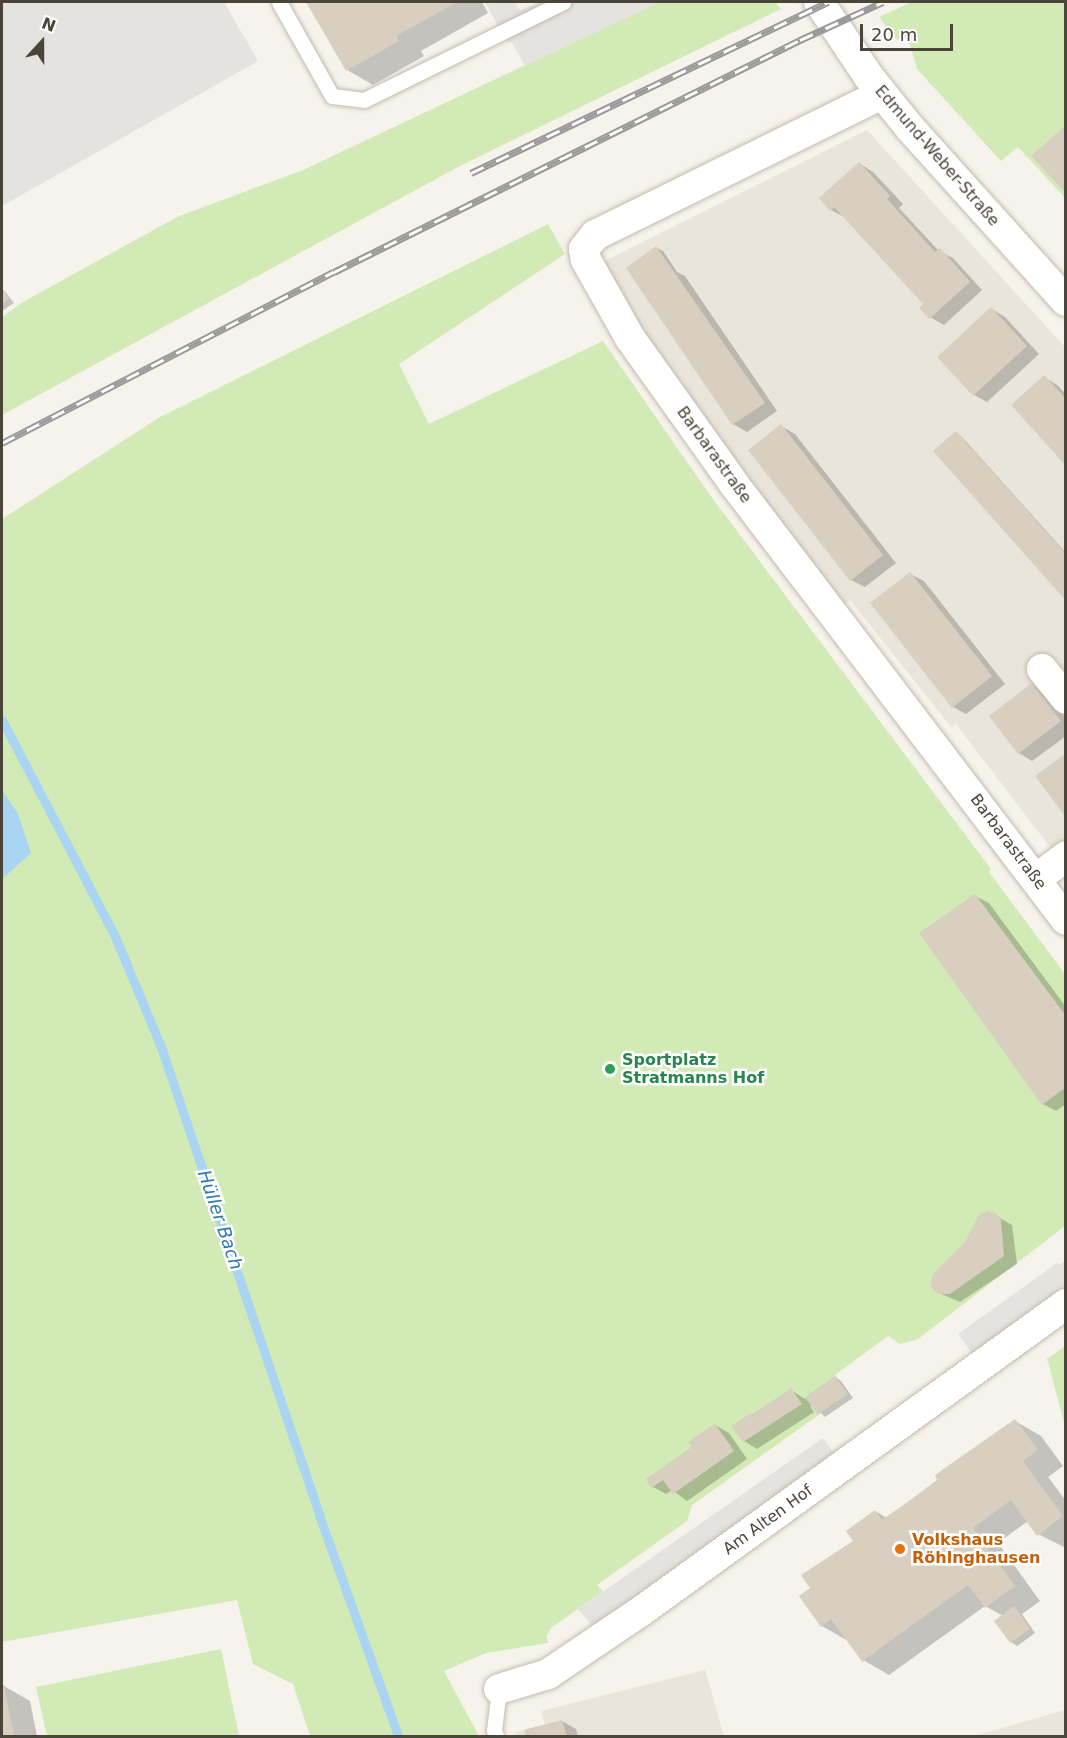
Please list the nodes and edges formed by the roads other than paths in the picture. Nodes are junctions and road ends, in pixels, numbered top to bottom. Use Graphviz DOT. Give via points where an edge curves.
graph roads {
  1 [pos="279,2"];
  2 [pos="563,2"];
  3 [pos="819,2"];
  4 [pos="882,94"];
  5 [pos="1065,302"];
  6 [pos="1042,669"];
  7 [pos="1065,699"];
  8 [pos="1065,856"];
  9 [pos="1036,879"];
  10 [pos="1065,920"];
  11 [pos="1065,1304"];
  12 [pos="500,1689"];
  13 [pos="496,1737"];
  1 -- 2 [label="lane" via="332,96 364,100"];
  3 -- 4 [label="street, Edmund-Weber-Straße"];
  4 -- 5 [label="street, Edmund-Weber-Straße"];
  4 -- 9 [label="street, Barbarastraße" via="595,235 584,249 586,260 630,338 734,484"];
  6 -- 7 [label="street"];
  8 -- 9 [label="street"];
  9 -- 10 [label="street, Barbarastraße"];
  11 -- 12 [label="street, Am Alten Hof" via="648,1607 548,1674"];
  12 -- 13 [label="lane, Am Alten Hof"];
}
